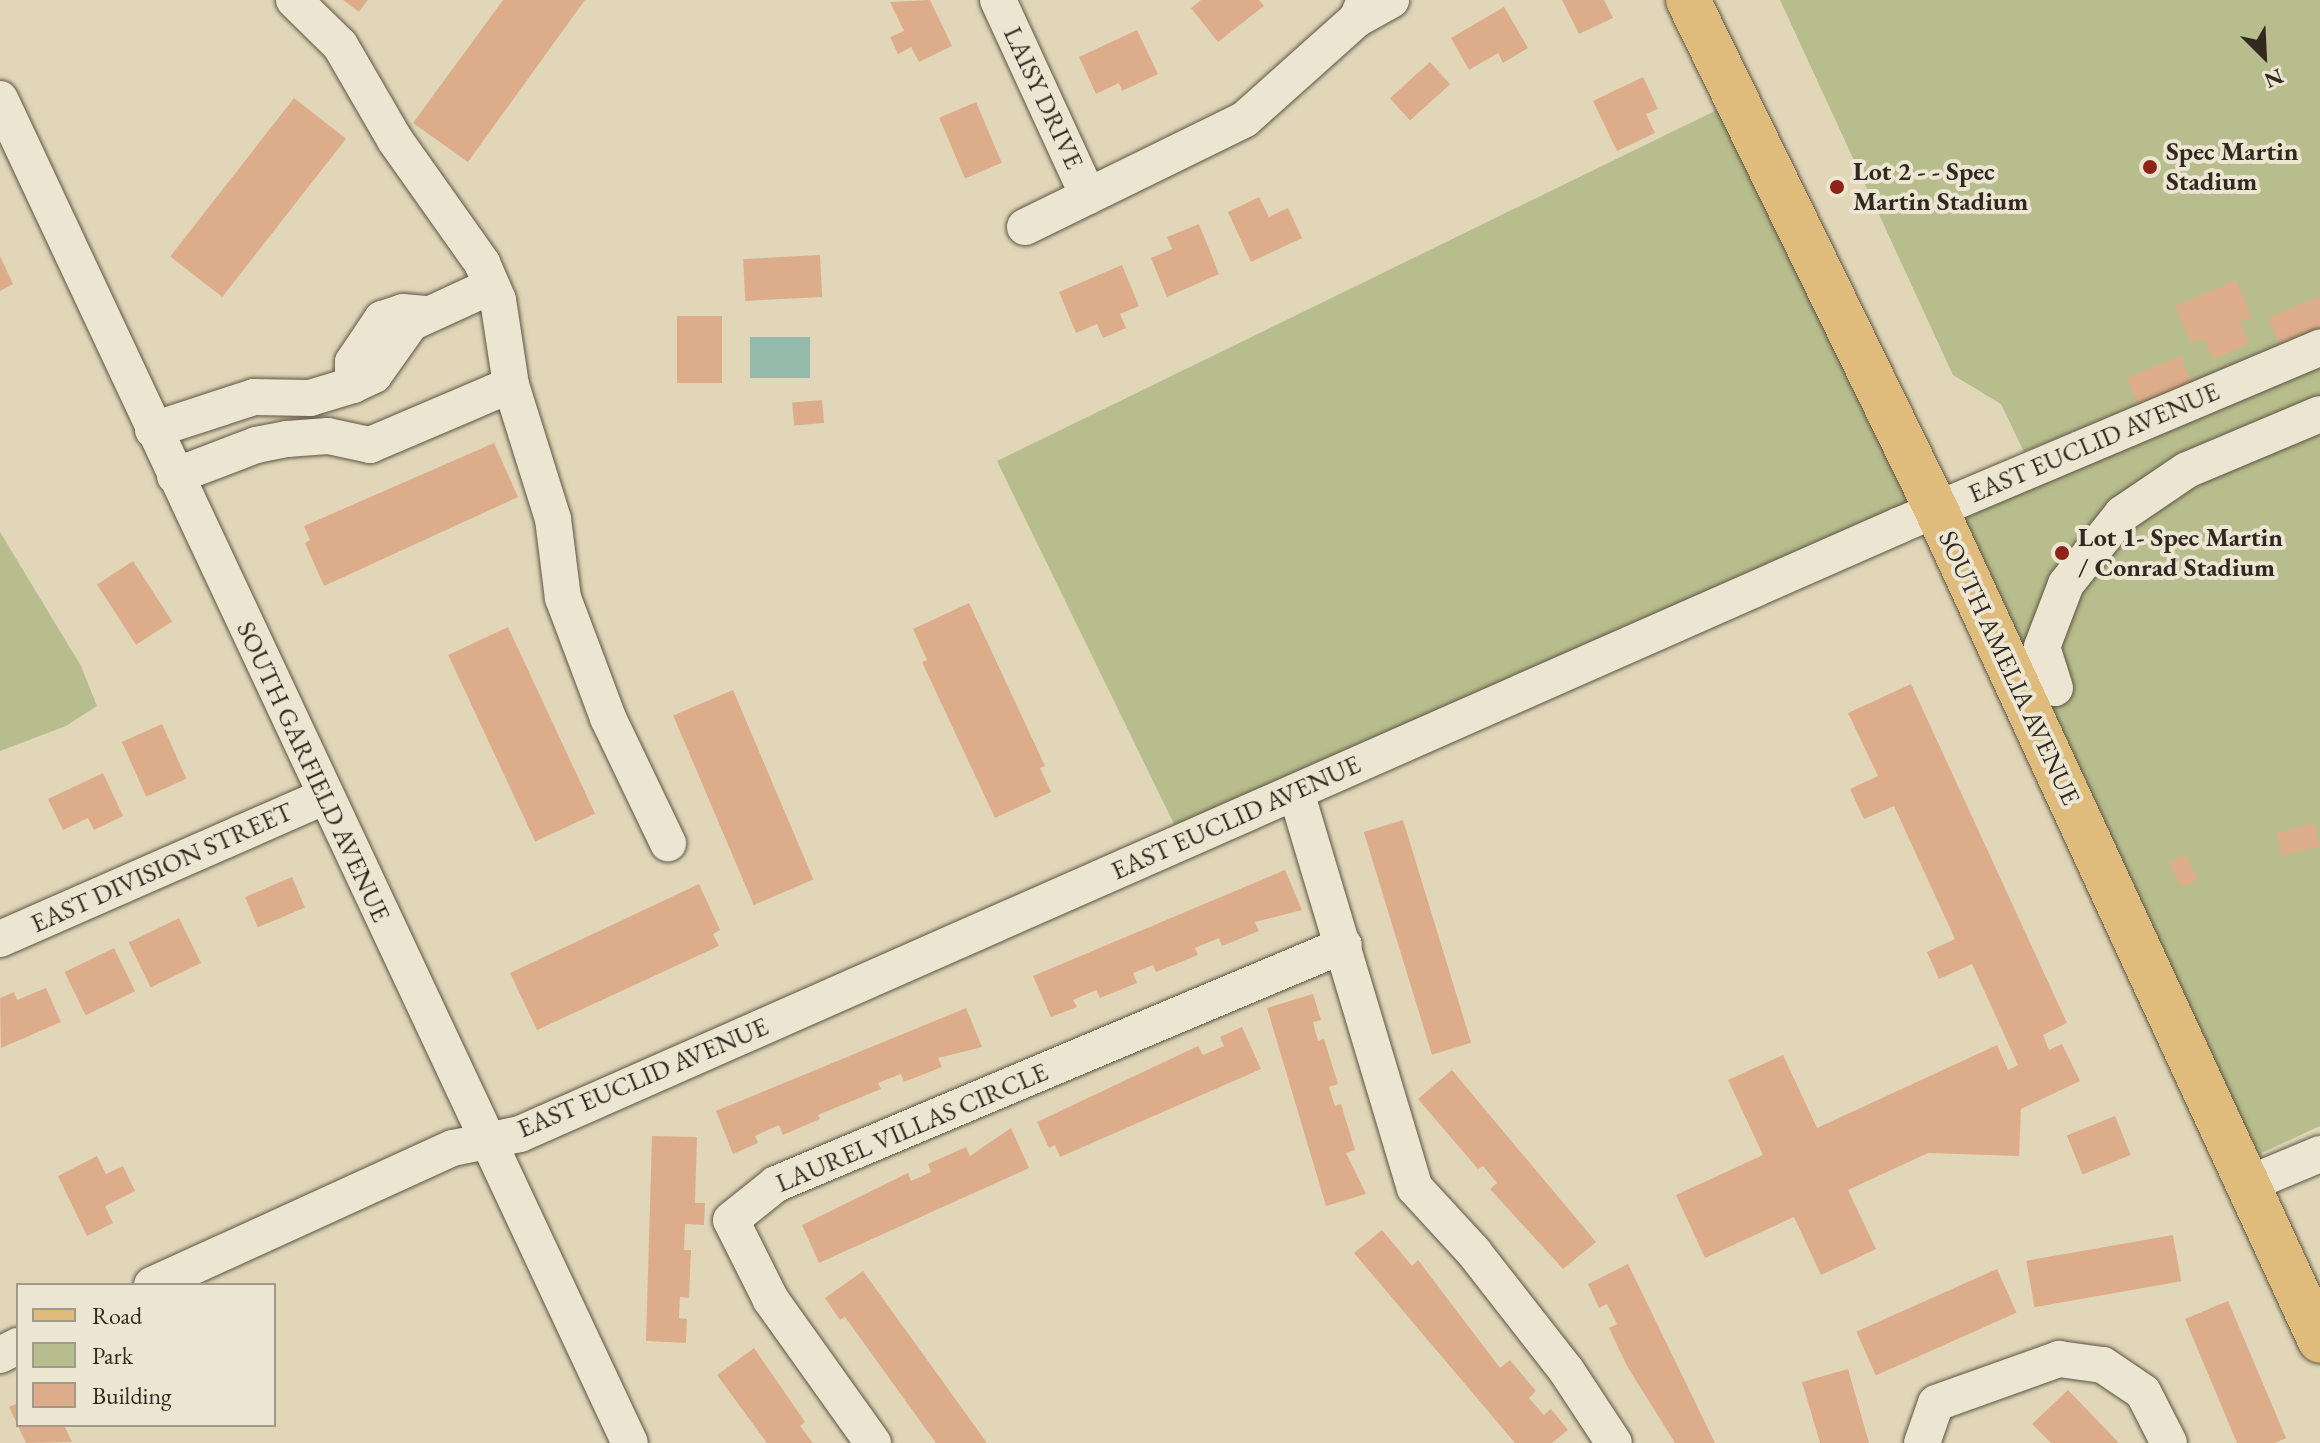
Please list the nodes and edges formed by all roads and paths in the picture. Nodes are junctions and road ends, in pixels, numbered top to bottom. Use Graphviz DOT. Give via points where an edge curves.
graph roads {
  1 [pos="294,0"];
  2 [pos="998,0"];
  3 [pos="1391,0"];
  4 [pos="1688,0"];
  5 [pos="1361,10"];
  6 [pos="0,99"];
  7 [pos="1088,196"];
  8 [pos="1025,227"];
  9 [pos="491,286"];
  10 [pos="2320,348"];
  11 [pos="511,385"];
  12 [pos="2320,414"];
  13 [pos="153,430"];
  14 [pos="175,476"];
  15 [pos="1936,509"];
  16 [pos="2055,688"];
  17 [pos="1296,792"];
  18 [pos="323,797"];
  19 [pos="668,843"];
  20 [pos="0,939"];
  21 [pos="1344,945"];
  22 [pos="488,1141"];
  23 [pos="2320,1154"];
  24 [pos="2246,1185"];
  25 [pos="156,1283"];
  26 [pos="2320,1341"];
  27 [pos="1613,1442"];
  28 [pos="630,1443"];
  29 [pos="873,1443"];
  30 [pos="1922,1443"];
  31 [pos="2169,1443"];
  1 -- 9 [label="street" via="340,45 395,140 462,230"];
  2 -- 7 [label="street, LAISY DRIVE"];
  3 -- 5 [label="street"];
  4 -- 15 [label="main road, SOUTH AMELIA AVENUE"];
  5 -- 7 [label="street" via="1245,119"];
  6 -- 13 [label="street, SOUTH GARFIELD AVENUE"];
  7 -- 8 [label="street"];
  9 -- 11 [label="street"];
  9 -- 13 [label="street" via="411,323 374,375 353,385 310,398 254,397"];
  10 -- 15 [label="street, EAST EUCLID AVENUE"];
  11 -- 14 [label="street" via="370,445 328,436 287,439 256,445"];
  11 -- 19 [label="street" via="553,519 563,598 578,646"];
  12 -- 16 [label="street" via="2187,470 2122,514 2066,584 2042,647"];
  13 -- 14 [label="street, SOUTH GARFIELD AVENUE"];
  14 -- 18 [label="street, SOUTH GARFIELD AVENUE"];
  15 -- 17 [label="street, EAST EUCLID AVENUE"];
  15 -- 24 [label="main road, SOUTH AMELIA AVENUE"];
  17 -- 21 [label="street"];
  17 -- 22 [label="street, EAST EUCLID AVENUE" via="520,1134"];
  18 -- 20 [label="street, EAST DIVISION STREET"];
  18 -- 22 [label="street, SOUTH GARFIELD AVENUE"];
  21 -- 27 [label="street" via="1415,1188 1547,1346"];
  21 -- 29 [label="street, LAUREL VILLAS CIRCLE" via="776,1184 731,1220 771,1300"];
  22 -- 25 [label="street, EAST EUCLID AVENUE" via="453,1148"];
  22 -- 28 [label="street, SOUTH GARFIELD AVENUE"];
  23 -- 24 [label="street"];
  24 -- 26 [label="main road, SOUTH AMELIA AVENUE"];
  30 -- 31 [label="street" via="1936,1403 2059,1359 2103,1365 2143,1392"];
}
